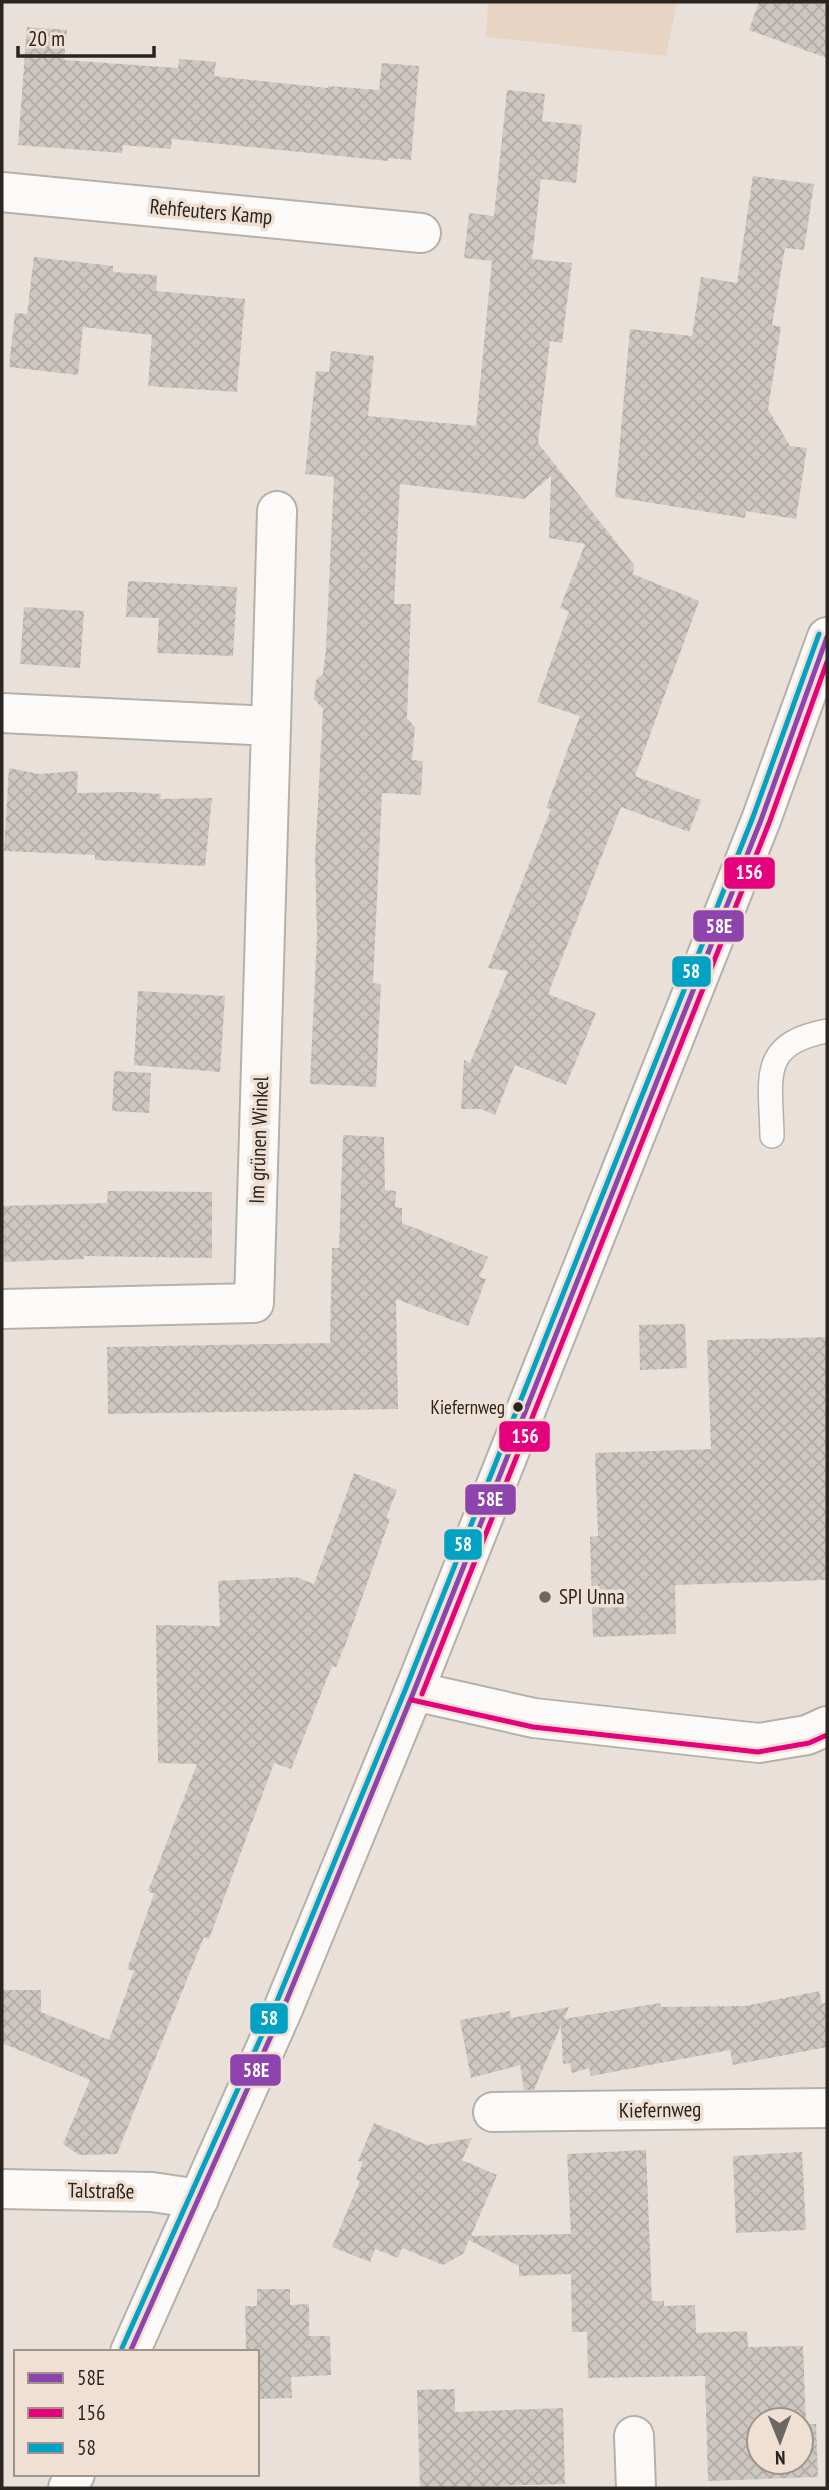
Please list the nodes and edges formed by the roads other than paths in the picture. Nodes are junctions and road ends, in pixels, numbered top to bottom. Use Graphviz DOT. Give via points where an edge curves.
graph roads {
  1 [pos="2,192"];
  2 [pos="421,233"];
  3 [pos="277,510"];
  4 [pos="827,637"];
  5 [pos="2,713"];
  6 [pos="271,726"];
  7 [pos="827,1031"];
  8 [pos="772,1136"];
  9 [pos="2,1309"];
  10 [pos="414,1691"];
  11 [pos="827,1726"];
  12 [pos="827,2108"];
  13 [pos="493,2112"];
  14 [pos="2,2189"];
  15 [pos="199,2199"];
  16 [pos="131,2350"];
  17 [pos="634,2436"];
  18 [pos="636,2488"];
  1 -- 2 [label="street, Rehfeuters Kamp"];
  3 -- 6 [label="street, Im grünen Winkel"];
  4 -- 10 [label="street" via="761,820"];
  5 -- 6 [label="street"];
  6 -- 9 [label="street, Im grünen Winkel" via="254,1303"];
  7 -- 8 [label="lane" via="802,1036 780,1051 771,1073"];
  10 -- 11 [label="street" via="534,1718 759,1743 807,1735"];
  10 -- 15 [label="street"];
  12 -- 13 [label="street, Kiefernweg"];
  14 -- 15 [label="street, Talstraße" via="152,2192"];
  15 -- 16 [label="street"];
  17 -- 18 [label="street"];
}
